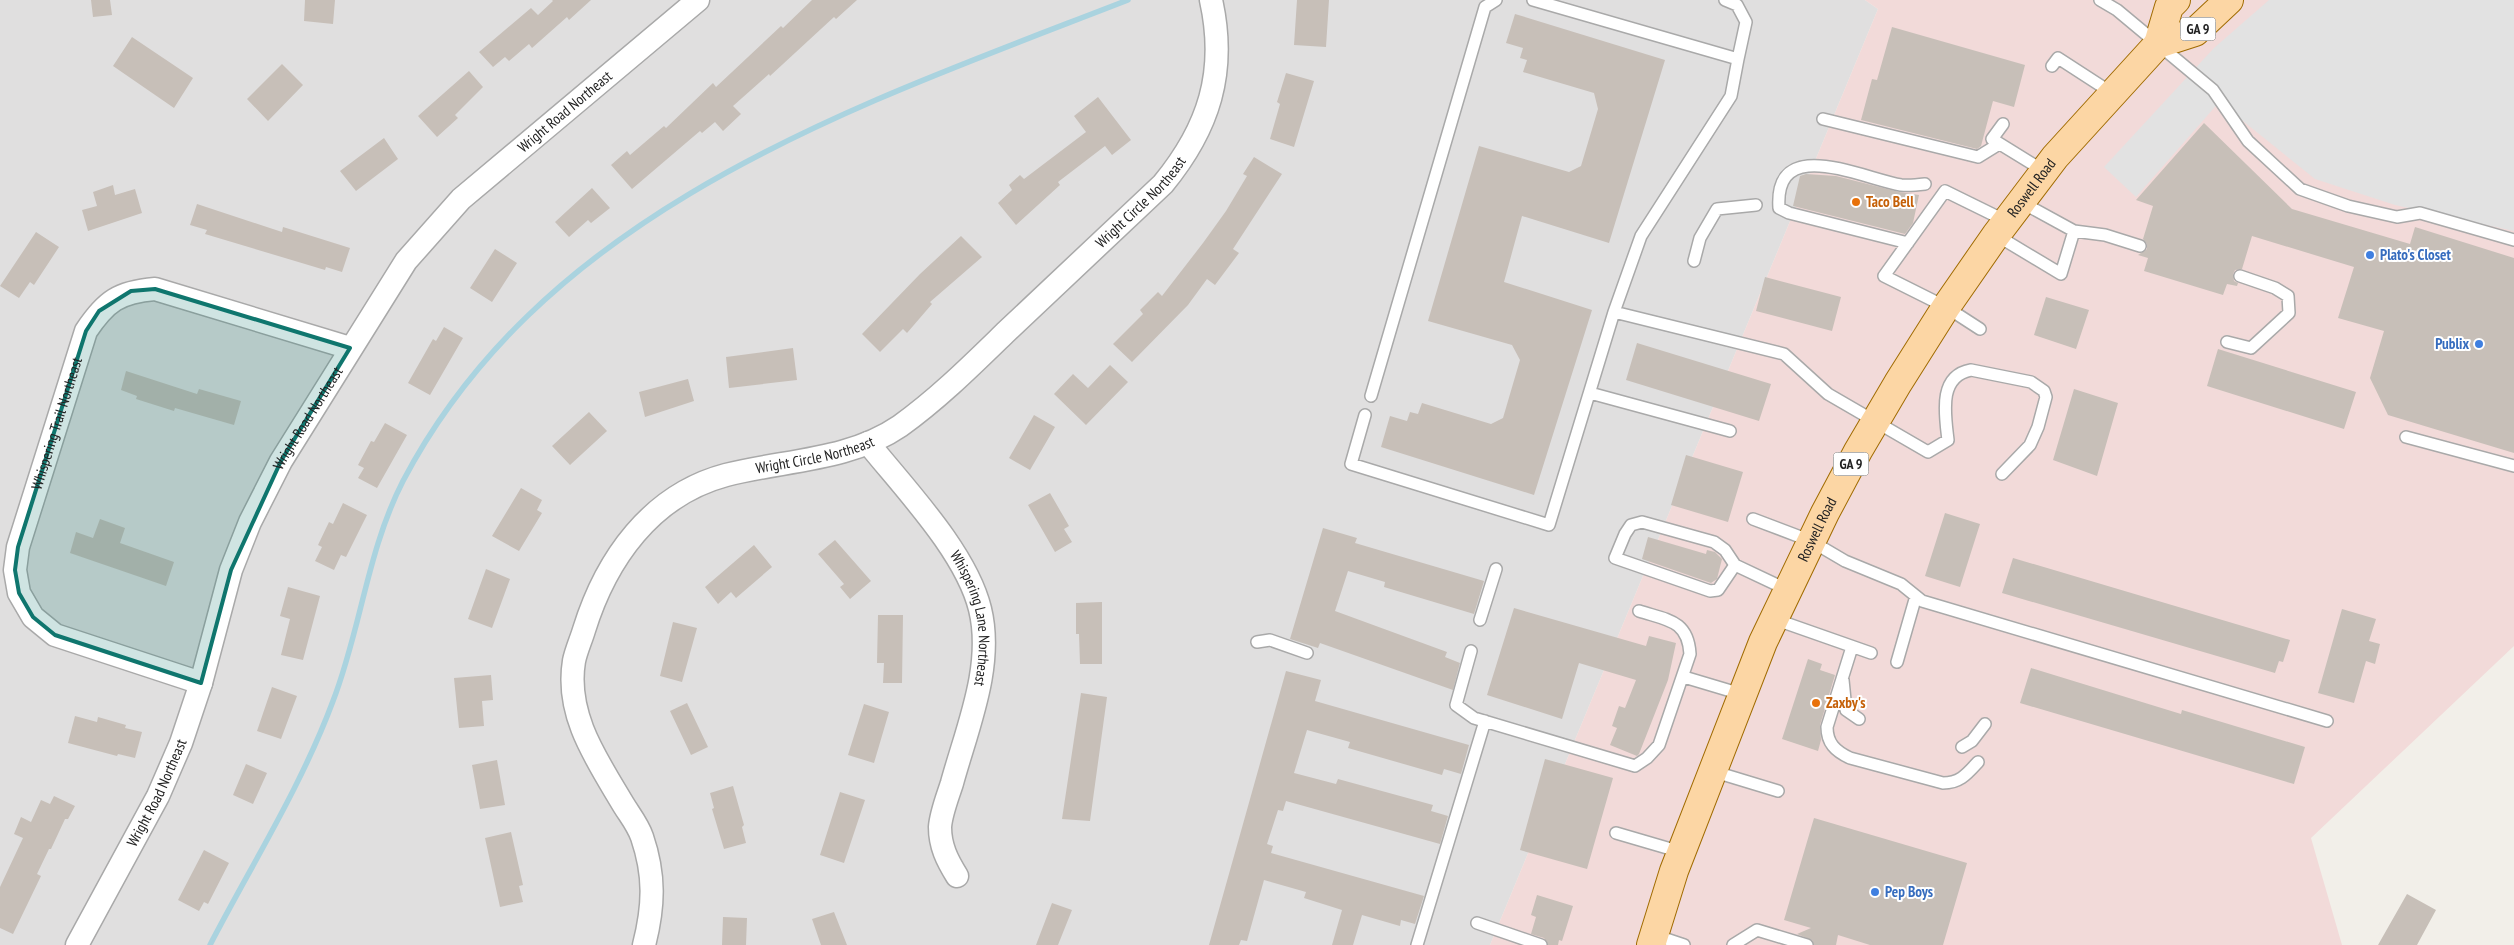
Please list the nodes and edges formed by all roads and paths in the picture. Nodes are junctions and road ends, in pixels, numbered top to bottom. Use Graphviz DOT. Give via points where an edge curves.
graph roads {
  1 [pos="698,0"];
  2 [pos="1211,0"];
  3 [pos="1496,0"];
  4 [pos="1533,0"];
  5 [pos="1725,0"];
  6 [pos="2100,0"];
  7 [pos="2176,0"];
  8 [pos="2229,0"];
  9 [pos="2158,44"];
  10 [pos="1738,59"];
  11 [pos="2052,66"];
  12 [pos="2112,93"];
  13 [pos="1823,119"];
  14 [pos="2003,124"];
  15 [pos="1999,144"];
  16 [pos="2044,172"];
  17 [pos="1924,184"];
  18 [pos="1756,205"];
  19 [pos="2008,220"];
  20 [pos="2074,231"];
  21 [pos="2514,240"];
  22 [pos="1908,243"];
  23 [pos="2140,246"];
  24 [pos="1694,261"];
  25 [pos="2240,276"];
  26 [pos="1946,307"];
  27 [pos="1614,312"];
  28 [pos="1980,329"];
  29 [pos="2227,342"];
  30 [pos="350,348"];
  31 [pos="1590,393"];
  32 [pos="1371,396"];
  33 [pos="1365,415"];
  34 [pos="1875,422"];
  35 [pos="1730,431"];
  36 [pos="2406,437"];
  37 [pos="868,443"];
  38 [pos="2514,466"];
  39 [pos="2002,474"];
  40 [pos="1753,519"];
  41 [pos="1811,540"];
  42 [pos="1735,565"];
  43 [pos="1496,569"];
  44 [pos="1788,590"];
  45 [pos="1916,596"];
  46 [pos="1639,611"];
  47 [pos="1774,619"];
  48 [pos="1480,620"];
  49 [pos="1257,642"];
  50 [pos="1852,647"];
  51 [pos="1471,651"];
  52 [pos="1307,653"];
  53 [pos="1871,653"];
  54 [pos="1897,662"];
  55 [pos="1842,675"];
  56 [pos="1684,677"];
  57 [pos="201,684"];
  58 [pos="1741,694"];
  59 [pos="1859,719"];
  60 [pos="1485,721"];
  61 [pos="2327,721"];
  62 [pos="1985,724"];
  63 [pos="1962,747"];
  64 [pos="1978,762"];
  65 [pos="1712,771"];
  66 [pos="1778,791"];
  67 [pos="1616,833"];
  68 [pos="1681,852"];
  69 [pos="957,876"];
  70 [pos="1477,924"];
  71 [pos="1653,940"];
  72 [pos="77,945"];
  73 [pos="644,945"];
  74 [pos="1417,945"];
  75 [pos="1541,945"];
  76 [pos="1684,945"];
  77 [pos="1733,945"];
  78 [pos="1807,945"];
  1 -- 30 [label="street, Wright Road Northeast" via="461,199 406,261"];
  2 -- 37 [label="street, Wright Circle Northeast" via="1218,55 1214,89 1206,115 1181,163 1164,184 942,392 899,426"];
  3 -- 32 [label="lane" via="1485,6"];
  4 -- 10 [label="lane"];
  5 -- 10 [label="lane" via="1737,5 1746,22"];
  6 -- 9 [label="lane"];
  7 -- 9 [label="main road, Roswell Road / GA 9" via="2169,7"];
  8 -- 9 [label="main road, Roswell Road / GA 9" via="2194,32"];
  9 -- 12 [label="main road, Roswell Road / GA 9"];
  9 -- 21 [label="lane" via="2213,90 2248,141 2300,189 2348,206 2398,217 2420,213"];
  10 -- 27 [label="lane" via="1731,96 1641,236"];
  11 -- 12 [label="lane" via="2058,58"];
  12 -- 16 [label="main road, Roswell Road / GA 9"];
  13 -- 15 [label="lane" via="1978,157"];
  14 -- 15 [label="lane" via="1992,139"];
  15 -- 16 [label="lane"];
  16 -- 19 [label="main road, Roswell Road / GA 9"];
  17 -- 22 [label="lane" via="1904,186 1807,164 1791,170 1782,182 1778,196 1779,208 1789,214"];
  18 -- 24 [label="lane" via="1717,209 1700,238"];
  19 -- 20 [label="lane"];
  19 -- 20 [label="lane" via="2061,274"];
  19 -- 22 [label="lane" via="1945,191"];
  19 -- 26 [label="main road, Roswell Road / GA 9"];
  20 -- 23 [label="lane"];
  22 -- 26 [label="lane" via="1884,276"];
  25 -- 29 [label="lane" via="2288,296 2288,313 2251,348"];
  26 -- 28 [label="lane"];
  26 -- 34 [label="main road, Roswell Road / GA 9"];
  27 -- 31 [label="lane"];
  27 -- 34 [label="lane" via="1784,354 1828,394"];
  30 -- 57 [label="street, Wright Road Northeast" via="281,461 250,522 231,570"];
  30 -- 57 [label="street, Whispering Trail Northeast" via="155,289 131,291 114,299 99,311 86,331 18,547 15,570 19,593 33,618 55,635"];
  31 -- 33 [label="lane" via="1549,525 1351,464"];
  31 -- 35 [label="lane"];
  34 -- 39 [label="lane" via="1928,452 1948,440 1946,397 1954,377 1971,370 2031,382 2044,391 2046,398 2038,427 2030,445"];
  34 -- 41 [label="main road, Roswell Road / GA 9"];
  36 -- 38 [label="lane"];
  37 -- 69 [label="street, Whispering Lane Northeast" via="956,554 972,583 980,610 984,643 981,676 940,826 943,852"];
  37 -- 73 [label="street, Wright Circle Northeast" via="790,464 725,476 681,494 655,512 633,534 593,600 574,660 572,686 575,707 589,747 641,835 651,875 652,913"];
  40 -- 41 [label="lane"];
  41 -- 44 [label="main road, Roswell Road / GA 9"];
  41 -- 45 [label="lane" via="1845,561 1901,584"];
  42 -- 42 [label="lane" via="1725,550 1714,542 1642,522 1631,525 1615,558 1710,591 1718,590"];
  42 -- 44 [label="lane"];
  43 -- 48 [label="lane"];
  44 -- 47 [label="main road, Roswell Road / GA 9"];
  45 -- 54 [label="lane"];
  45 -- 61 [label="lane" via="1948,609"];
  46 -- 56 [label="lane" via="1679,624 1689,640 1690,654"];
  47 -- 50 [label="lane"];
  47 -- 58 [label="main road, Roswell Road / GA 9"];
  49 -- 52 [label="lane" via="1270,640"];
  50 -- 53 [label="lane"];
  50 -- 55 [label="lane"];
  51 -- 60 [label="lane" via="1456,705 1474,718"];
  55 -- 59 [label="lane" via="1846,710"];
  55 -- 64 [label="lane" via="1827,727 1827,738 1837,751 1850,758 1943,783 1954,783 1966,776"];
  56 -- 58 [label="lane"];
  56 -- 60 [label="lane" via="1659,745 1635,766"];
  57 -- 72 [label="street, Wright Road Northeast" via="181,744 158,796"];
  58 -- 65 [label="main road, Roswell Road / GA 9"];
  60 -- 74 [label="lane"];
  62 -- 63 [label="lane" via="1972,741"];
  65 -- 66 [label="lane"];
  65 -- 68 [label="main road, Roswell Road / GA 9"];
  67 -- 68 [label="lane"];
  68 -- 71 [label="main road, Roswell Road / GA 9"];
  70 -- 75 [label="lane"];
  71 -- 76 [label="lane"];
  77 -- 78 [label="lane" via="1757,930"];
}
